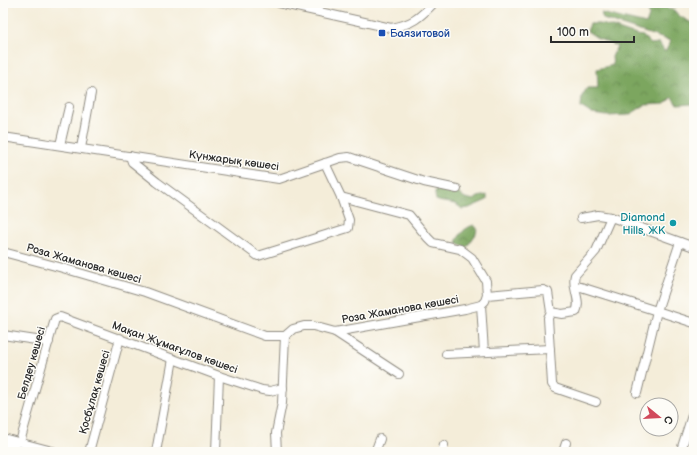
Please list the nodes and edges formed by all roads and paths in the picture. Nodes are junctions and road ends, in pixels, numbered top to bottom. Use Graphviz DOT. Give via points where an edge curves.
graph roads {
  1 [pos="279,3"];
  2 [pos="434,3"];
  3 [pos="291,4"];
  4 [pos="91,93"];
  5 [pos="69,107"];
  6 [pos="3,137"];
  7 [pos="60,145"];
  8 [pos="81,148"];
  9 [pos="130,156"];
  10 [pos="325,163"];
  11 [pos="457,189"];
  12 [pos="341,197"];
  13 [pos="611,217"];
  14 [pos="581,218"];
  15 [pos="680,242"];
  16 [pos="694,247"];
  17 [pos="3,252"];
  18 [pos="576,288"];
  19 [pos="487,295"];
  20 [pos="481,305"];
  21 [pos="657,311"];
  22 [pos="551,312"];
  23 [pos="60,317"];
  24 [pos="694,323"];
  25 [pos="335,332"];
  26 [pos="3,335"];
  27 [pos="285,336"];
  28 [pos="120,338"];
  29 [pos="49,342"];
  30 [pos="550,349"];
  31 [pos="484,352"];
  32 [pos="446,354"];
  33 [pos="173,359"];
  34 [pos="399,374"];
  35 [pos="219,376"];
  36 [pos="283,388"];
  37 [pos="636,393"];
  38 [pos="596,402"];
  39 [pos="694,409"];
  40 [pos="3,438"];
  41 [pos="380,439"];
  42 [pos="20,442"];
  43 [pos="566,442"];
  44 [pos="3,446"];
  45 [pos="682,447"];
  46 [pos="56,452"];
  47 [pos="89,452"];
  48 [pos="156,452"];
  49 [pos="216,452"];
  50 [pos="277,452"];
  51 [pos="375,452"];
  52 [pos="563,452"];
  1 -- 3 [label="street"];
  2 -- 3 [label="street" via="417,19 404,26 391,28"];
  4 -- 8 [label="street"];
  5 -- 7 [label="street"];
  6 -- 7 [label="street, Күнжарық көшесі"];
  7 -- 8 [label="street, Күнжарық көшесі"];
  8 -- 9 [label="street, Күнжарық көшесі"];
  9 -- 10 [label="street, Күнжарық көшесі" via="279,179"];
  9 -- 12 [label="street" via="132,162 157,182 258,256 348,228 349,220"];
  10 -- 11 [label="street, Күнжарық көшесі" via="349,157 424,182"];
  10 -- 12 [label="street"];
  12 -- 19 [label="street" via="409,215 433,243 460,249 472,258 486,281"];
  13 -- 14 [label="street" via="598,214"];
  13 -- 15 [label="street"];
  13 -- 18 [label="street" via="596,251 575,275"];
  15 -- 16 [label="street"];
  15 -- 21 [label="street"];
  17 -- 27 [label="street, Роза Жаманова көшесі" via="145,292 265,336"];
  18 -- 21 [label="street" via="581,287"];
  18 -- 22 [label="street" via="576,312"];
  19 -- 20 [label="street"];
  19 -- 22 [label="street" via="543,290 548,292"];
  20 -- 25 [label="street, Роза Жаманова көшесі"];
  20 -- 31 [label="street"];
  21 -- 24 [label="street"];
  21 -- 37 [label="street"];
  22 -- 30 [label="street" via="548,318"];
  23 -- 28 [label="street, Мақан Жұмағұлов көшесі"];
  23 -- 29 [label="street, Белдеу көшесі" via="55,319"];
  25 -- 27 [label="street, Роза Жаманова көшесі" via="308,326 293,329"];
  25 -- 34 [label="street"];
  26 -- 29 [label="street"];
  27 -- 36 [label="street"];
  28 -- 33 [label="street, Мақан Жұмағұлов көшесі"];
  28 -- 47 [label="street, Қосбұлақ көшесі"];
  29 -- 42 [label="street, Белдеу көшесі"];
  30 -- 31 [label="street"];
  30 -- 38 [label="street" via="554,388"];
  31 -- 32 [label="street"];
  33 -- 35 [label="street, Мақан Жұмағұлов көшесі"];
  33 -- 48 [label="street"];
  35 -- 36 [label="street, Мақан Жұмағұлов көшесі" via="262,390"];
  35 -- 49 [label="street"];
  36 -- 50 [label="street" via="276,433"];
  39 -- 45 [label="street"];
  40 -- 42 [label="street"];
  41 -- 51 [label="street"];
  42 -- 44 [label="street"];
  42 -- 46 [label="street"];
  43 -- 52 [label="street"];
}
